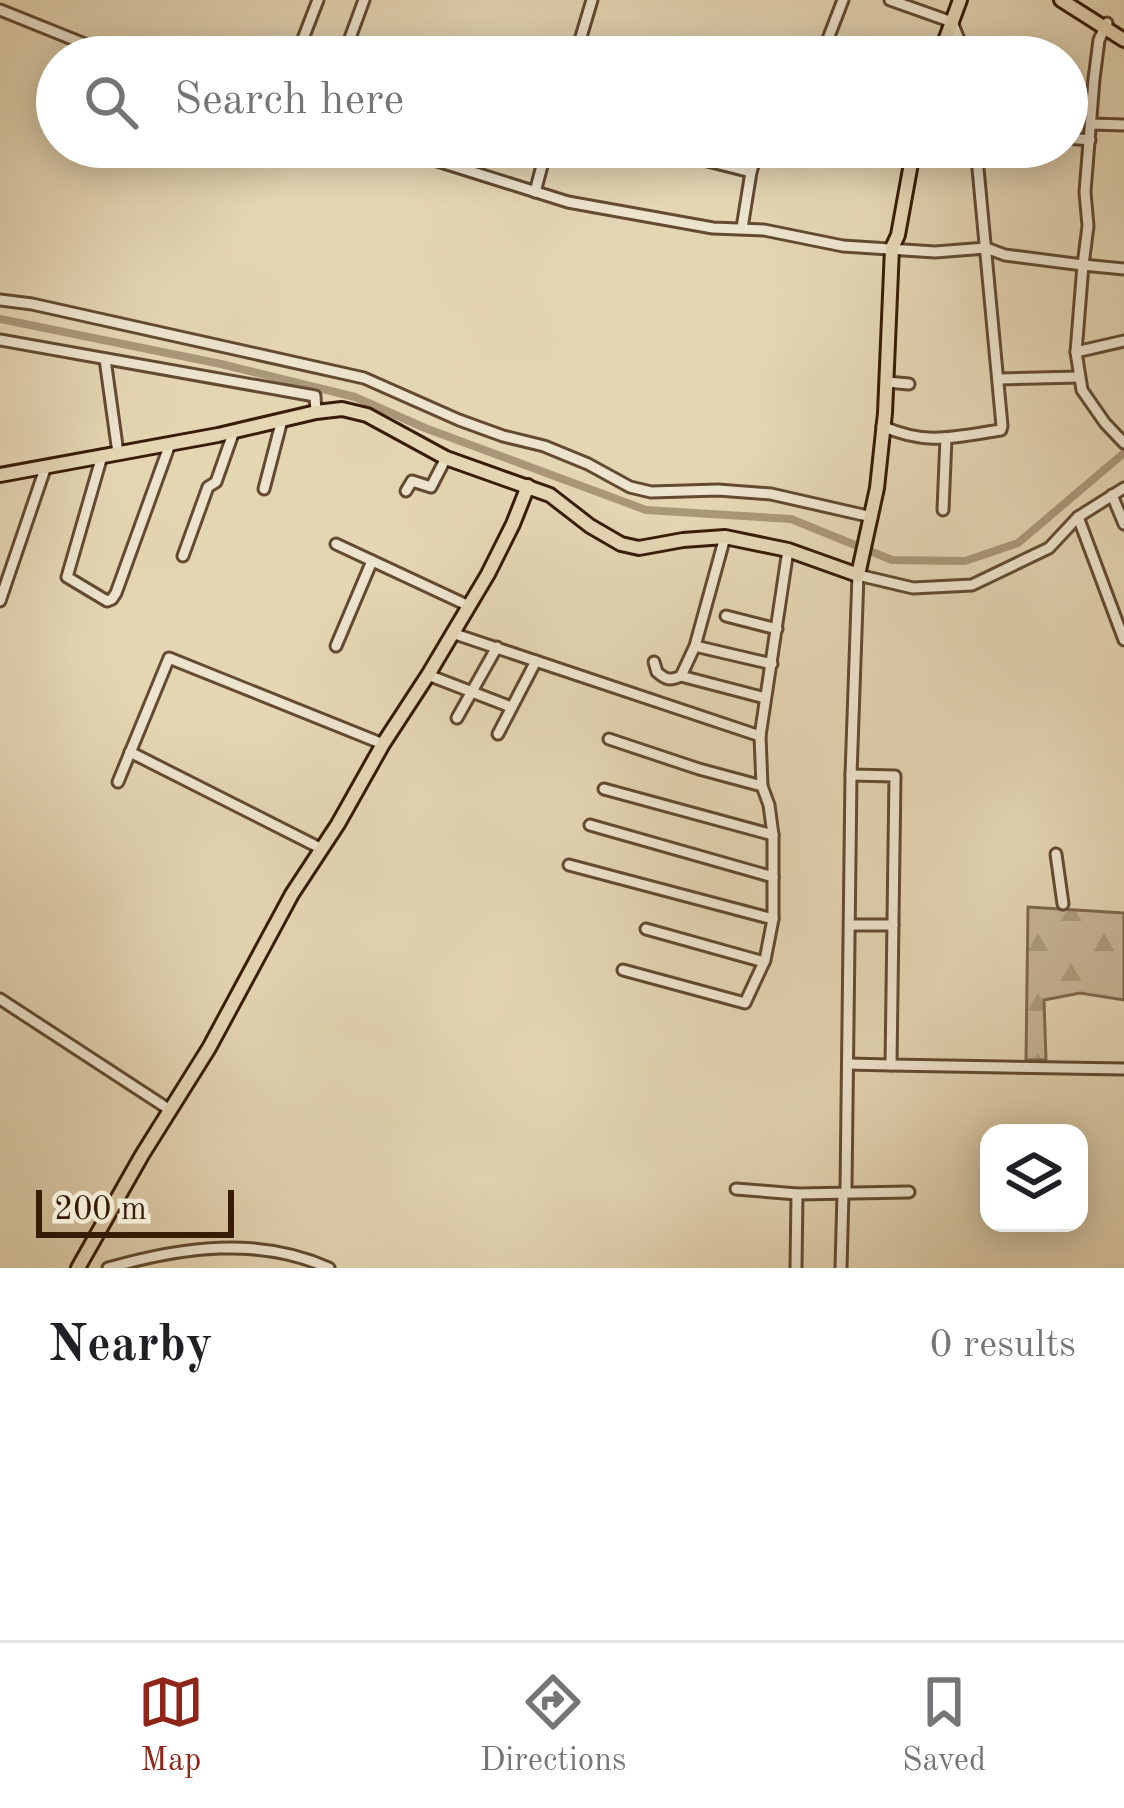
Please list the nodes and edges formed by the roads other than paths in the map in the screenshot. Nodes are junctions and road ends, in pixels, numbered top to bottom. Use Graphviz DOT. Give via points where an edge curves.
graph roads {
  1 [pos="318,0"];
  2 [pos="364,0"];
  3 [pos="592,0"];
  4 [pos="826,0"];
  5 [pos="890,0"];
  6 [pos="960,0"];
  7 [pos="1061,0"];
  8 [pos="1072,0"];
  9 [pos="841,3"];
  10 [pos="0,10"];
  11 [pos="952,22"];
  12 [pos="1106,25"];
  13 [pos="65,36"];
  14 [pos="304,36"];
  15 [pos="351,36"];
  16 [pos="581,36"];
  17 [pos="829,36"];
  18 [pos="947,36"];
  19 [pos="958,36"];
  20 [pos="1124,37"];
  21 [pos="1091,124"];
  22 [pos="1124,125"];
  23 [pos="1090,140"];
  24 [pos="1088,161"];
  25 [pos="461,168"];
  26 [pos="542,168"];
  27 [pos="735,168"];
  28 [pos="752,168"];
  29 [pos="908,168"];
  30 [pos="979,168"];
  31 [pos="1087,168"];
  32 [pos="751,172"];
  33 [pos="535,191"];
  34 [pos="742,228"];
  35 [pos="892,248"];
  36 [pos="986,248"];
  37 [pos="1083,266"];
  38 [pos="1124,269"];
  39 [pos="0,301"];
  40 [pos="0,340"];
  41 [pos="1124,341"];
  42 [pos="1076,352"];
  43 [pos="105,359"];
  44 [pos="1079,377"];
  45 [pos="1000,379"];
  46 [pos="887,382"];
  47 [pos="909,384"];
  48 [pos="316,412"];
  49 [pos="282,420"];
  50 [pos="882,426"];
  51 [pos="234,431"];
  52 [pos="946,438"];
  53 [pos="1120,440"];
  54 [pos="170,444"];
  55 [pos="118,453"];
  56 [pos="102,456"];
  57 [pos="446,458"];
  58 [pos="46,466"];
  59 [pos="0,475"];
  60 [pos="528,486"];
  61 [pos="1124,488"];
  62 [pos="264,489"];
  63 [pos="406,491"];
  64 [pos="1112,494"];
  65 [pos="943,510"];
  66 [pos="872,517"];
  67 [pos="1078,517"];
  68 [pos="1124,524"];
  69 [pos="725,537"];
  70 [pos="336,544"];
  71 [pos="788,550"];
  72 [pos="183,556"];
  73 [pos="372,561"];
  74 [pos="860,570"];
  75 [pos="0,601"];
  76 [pos="469,606"];
  77 [pos="726,616"];
  78 [pos="777,629"];
  79 [pos="452,634"];
  80 [pos="1124,640"];
  81 [pos="336,646"];
  82 [pos="695,646"];
  83 [pos="497,647"];
  84 [pos="536,661"];
  85 [pos="654,662"];
  86 [pos="772,664"];
  87 [pos="428,675"];
  88 [pos="682,676"];
  89 [pos="471,693"];
  90 [pos="765,698"];
  91 [pos="511,707"];
  92 [pos="457,718"];
  93 [pos="498,734"];
  94 [pos="760,736"];
  95 [pos="609,739"];
  96 [pos="382,744"];
  97 [pos="130,752"];
  98 [pos="851,776"];
  99 [pos="118,782"];
  100 [pos="762,785"];
  101 [pos="604,789"];
  102 [pos="590,825"];
  103 [pos="773,835"];
  104 [pos="322,849"];
  105 [pos="1056,854"];
  106 [pos="569,865"];
  107 [pos="773,877"];
  108 [pos="1064,904"];
  109 [pos="773,919"];
  110 [pos="850,925"];
  111 [pos="893,925"];
  112 [pos="646,929"];
  113 [pos="764,962"];
  114 [pos="623,970"];
  115 [pos="0,999"];
  116 [pos="848,1064"];
  117 [pos="891,1064"];
  118 [pos="1124,1069"];
  119 [pos="170,1110"];
  120 [pos="736,1189"];
  121 [pos="845,1191"];
  122 [pos="909,1192"];
  123 [pos="797,1194"];
  124 [pos="119,1266"];
  125 [pos="78,1268"];
  126 [pos="329,1268"];
  127 [pos="796,1268"];
  128 [pos="841,1268"];
  1 -- 14 [label="street"];
  2 -- 15 [label="street"];
  3 -- 16 [label="street"];
  4 -- 9 [label="street"];
  5 -- 11 [label="street"];
  6 -- 11 [label="main road"];
  7 -- 12 [label="main road"];
  8 -- 12 [label="main road"];
  9 -- 17 [label="street"];
  10 -- 13 [label="street"];
  11 -- 18 [label="main road"];
  11 -- 19 [label="street"];
  12 -- 20 [label="main road"];
  12 -- 21 [label="street"];
  21 -- 22 [label="street"];
  21 -- 23 [label="street"];
  23 -- 24 [label="street"];
  25 -- 33 [label="street"];
  26 -- 33 [label="street"];
  27 -- 32 [label="street"];
  28 -- 32 [label="street"];
  29 -- 35 [label="main road"];
  30 -- 36 [label="street"];
  31 -- 37 [label="street"];
  32 -- 34 [label="street"];
  33 -- 34 [label="street" via="599,209"];
  34 -- 35 [label="street"];
  35 -- 36 [label="street"];
  35 -- 46 [label="main road"];
  36 -- 37 [label="street"];
  36 -- 45 [label="street"];
  37 -- 38 [label="street"];
  37 -- 42 [label="street"];
  39 -- 66 [label="street" via="364,379 630,487 771,494"];
  40 -- 43 [label="street"];
  41 -- 42 [label="street"];
  42 -- 44 [label="street"];
  43 -- 48 [label="street" via="315,396"];
  43 -- 55 [label="street"];
  44 -- 45 [label="street"];
  44 -- 53 [label="street"];
  45 -- 52 [label="street" via="1001,430"];
  46 -- 47 [label="street"];
  46 -- 50 [label="main road"];
  48 -- 49 [label="main road"];
  48 -- 57 [label="main road" via="367,415"];
  49 -- 51 [label="main road"];
  49 -- 62 [label="street"];
  50 -- 52 [label="street" via="912,438"];
  50 -- 66 [label="main road"];
  51 -- 54 [label="main road"];
  51 -- 72 [label="street"];
  52 -- 65 [label="street"];
  54 -- 55 [label="main road"];
  54 -- 56 [label="street" via="107,601 67,578"];
  55 -- 56 [label="main road"];
  56 -- 58 [label="main road"];
  57 -- 60 [label="main road"];
  57 -- 63 [label="street" via="430,487 412,481"];
  58 -- 59 [label="main road"];
  58 -- 75 [label="street"];
  60 -- 69 [label="main road" via="621,544"];
  60 -- 76 [label="main road"];
  61 -- 64 [label="street"];
  64 -- 67 [label="street"];
  64 -- 68 [label="street"];
  66 -- 74 [label="main road"];
  67 -- 74 [label="street" via="1048,548 972,585 913,588"];
  67 -- 80 [label="street"];
  69 -- 71 [label="main road"];
  69 -- 82 [label="street"];
  70 -- 73 [label="street"];
  71 -- 74 [label="main road"];
  71 -- 78 [label="street"];
  73 -- 76 [label="street"];
  73 -- 81 [label="street"];
  74 -- 98 [label="street"];
  76 -- 79 [label="main road"];
  77 -- 78 [label="street"];
  78 -- 86 [label="street"];
  79 -- 83 [label="street"];
  79 -- 87 [label="main road"];
  82 -- 86 [label="street"];
  82 -- 88 [label="street"];
  83 -- 84 [label="street"];
  83 -- 89 [label="street"];
  84 -- 91 [label="street"];
  84 -- 94 [label="street"];
  85 -- 88 [label="street" via="665,679"];
  86 -- 90 [label="street"];
  87 -- 89 [label="street"];
  87 -- 96 [label="main road"];
  88 -- 90 [label="street"];
  89 -- 91 [label="street"];
  89 -- 92 [label="street"];
  90 -- 94 [label="street"];
  91 -- 93 [label="street"];
  94 -- 100 [label="street"];
  95 -- 100 [label="street"];
  96 -- 97 [label="street" via="169,658"];
  96 -- 104 [label="main road"];
  97 -- 99 [label="street"];
  97 -- 104 [label="street"];
  98 -- 110 [label="street"];
  98 -- 111 [label="street" via="896,776"];
  100 -- 103 [label="street"];
  101 -- 103 [label="street"];
  102 -- 107 [label="street"];
  103 -- 107 [label="street"];
  104 -- 119 [label="main road"];
  105 -- 108 [label="street"];
  106 -- 109 [label="street"];
  107 -- 109 [label="street"];
  109 -- 113 [label="street"];
  110 -- 111 [label="street"];
  110 -- 116 [label="street"];
  111 -- 117 [label="street"];
  112 -- 113 [label="street"];
  113 -- 114 [label="street" via="745,1003"];
  115 -- 119 [label="street"];
  116 -- 117 [label="street"];
  116 -- 121 [label="street"];
  117 -- 118 [label="street"];
  119 -- 125 [label="main road"];
  120 -- 123 [label="street"];
  121 -- 122 [label="street"];
  121 -- 123 [label="street"];
  121 -- 128 [label="street"];
  123 -- 127 [label="street"];
  124 -- 126 [label="street" via="172,1251 248,1248"];
}
